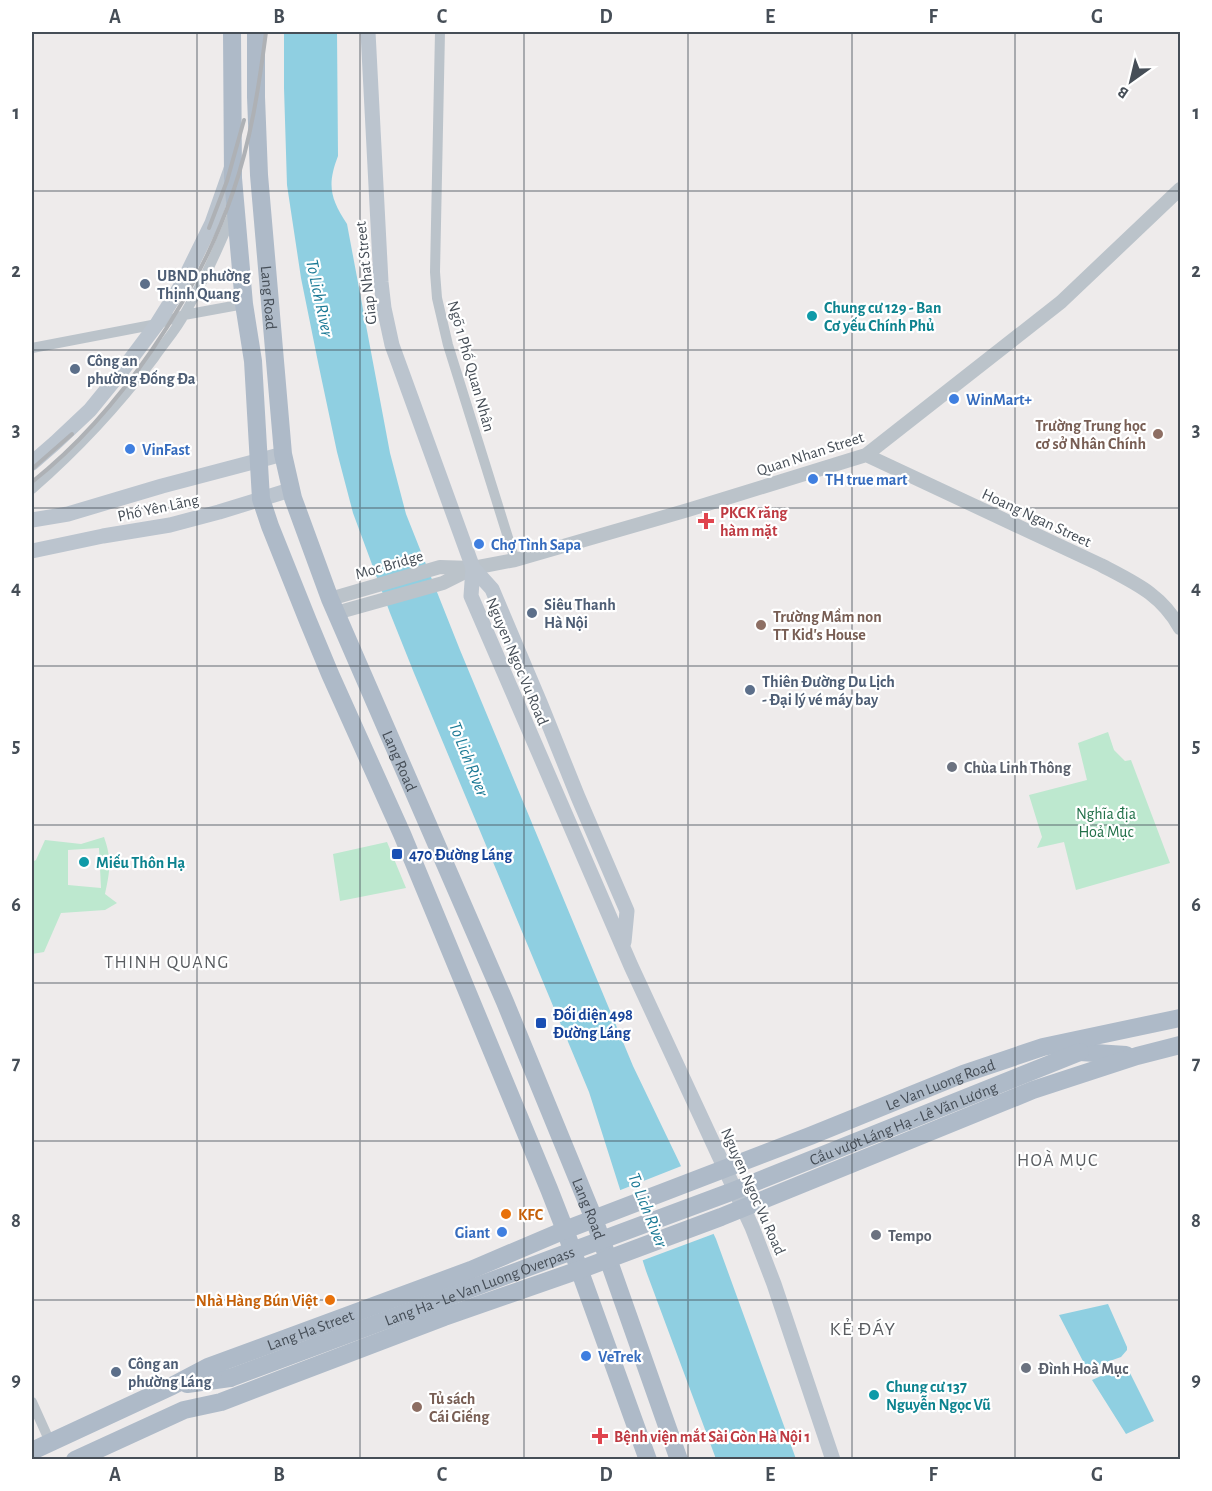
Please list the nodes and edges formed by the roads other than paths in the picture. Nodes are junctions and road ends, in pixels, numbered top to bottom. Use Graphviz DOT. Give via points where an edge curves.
graph roads {
  1 [pos="232,32"];
  2 [pos="256,32"];
  3 [pos="368,32"];
  4 [pos="440,32"];
  5 [pos="232,165"];
  6 [pos="1180,189"];
  7 [pos="235,207"];
  8 [pos="244,304"];
  9 [pos="184,315"];
  10 [pos="157,324"];
  11 [pos="32,348"];
  12 [pos="283,454"];
  13 [pos="866,455"];
  14 [pos="258,460"];
  15 [pos="32,463"];
  16 [pos="32,489"];
  17 [pos="290,490"];
  18 [pos="261,499"];
  19 [pos="32,520"];
  20 [pos="32,551"];
  21 [pos="515,560"];
  22 [pos="440,567"];
  23 [pos="472,568"];
  24 [pos="443,583"];
  25 [pos="339,607"];
  26 [pos="1180,628"];
  27 [pos="402,766"];
  28 [pos="376,776"];
  29 [pos="623,945"];
  30 [pos="1180,1018"];
  31 [pos="1127,1028"];
  32 [pos="1180,1045"];
  33 [pos="1080,1052"];
  34 [pos="1137,1056"];
  35 [pos="810,1136"];
  36 [pos="726,1168"];
  37 [pos="825,1174"];
  38 [pos="742,1208"];
  39 [pos="594,1219"];
  40 [pos="565,1230"];
  41 [pos="609,1258"];
  42 [pos="471,1270"];
  43 [pos="579,1270"];
  44 [pos="482,1303"];
  45 [pos="230,1378"];
  46 [pos="172,1386"];
  47 [pos="32,1402"];
  48 [pos="184,1410"];
  49 [pos="50,1442"];
  50 [pos="32,1451"];
  51 [pos="75,1460"];
  52 [pos="648,1460"];
  53 [pos="679,1460"];
  54 [pos="833,1460"];
  1 -- 5 [label="main road, Lang Road"];
  2 -- 12 [label="main road, Lang Road" via="260,175"];
  3 -- 23 [label="main road, Giap Nhat Street" via="384,308 392,345"];
  4 -- 21 [label="street, Ngõ 1 Phố Quan Nhân" via="437,298"];
  5 -- 7 [label="main road, Lang Road"];
  5 -- 10 [label="main road" via="212,223"];
  6 -- 13 [label="street, Quan Nhan Street" via="1061,302"];
  7 -- 8 [label="main road, Lang Road"];
  7 -- 9 [label="street"];
  8 -- 9 [label="street"];
  8 -- 14 [label="main road, Lang Road" via="253,361"];
  9 -- 10 [label="street"];
  9 -- 16 [label="street" via="107,416"];
  10 -- 11 [label="street"];
  10 -- 15 [label="main road" via="90,410"];
  12 -- 14 [label="main road, Phố Yên Lãng"];
  12 -- 17 [label="main road, Lang Road"];
  13 -- 21 [label="street, Quan Nhan Street"];
  13 -- 26 [label="street, Hoang Ngan Street" via="1138,585 1159,599"];
  14 -- 18 [label="main road, Lang Road"];
  14 -- 19 [label="main road, Phố Yên Lãng" via="68,514"];
  17 -- 18 [label="main road, Phố Yên Lãng"];
  17 -- 25 [label="main road, Lang Road"];
  18 -- 20 [label="main road, Phố Yên Lãng" via="170,525"];
  18 -- 28 [label="main road, Lang Road" via="330,674"];
  21 -- 23 [label="street, Quan Nhan Street"];
  22 -- 23 [label="street, Quan Nhan Street"];
  22 -- 25 [label="street, Moc Bridge" via="348,593"];
  23 -- 24 [label="street, Quan Nhan Street"];
  23 -- 29 [label="main road, Nguyen Ngoc Vu Road" via="471,596"];
  23 -- 29 [label="main road, Nguyen Ngoc Vu Road" via="492,589 627,911"];
  24 -- 25 [label="street, Moc Bridge"];
  25 -- 27 [label="main road, Lang Road"];
  27 -- 28 [label="main road"];
  27 -- 39 [label="main road, Lang Road"];
  28 -- 40 [label="main road, Lang Road"];
  29 -- 36 [label="main road, Nguyen Ngoc Vu Road"];
  30 -- 31 [label="main road, Le Van Luong Road"];
  31 -- 33 [label="main road, Lang Ha - Le Van Luong Overpass"];
  31 -- 35 [label="main road, Le Van Luong Road" via="1043,1047 971,1071"];
  32 -- 34 [label="main road"];
  33 -- 34 [label="main road, Lang Ha - Le Van Luong Overpass"];
  33 -- 45 [label="main road, Lang Ha - Le Van Luong Overpass, bridge" via="728,1193"];
  34 -- 37 [label="main road" via="1033,1090"];
  35 -- 36 [label="main road, Le Van Luong Road"];
  35 -- 37 [label="main road"];
  36 -- 38 [label="main road, Nguyen Ngoc Vu Road"];
  36 -- 39 [label="main road, Le Van Luong Road"];
  37 -- 38 [label="main road"];
  38 -- 41 [label="main road"];
  38 -- 54 [label="main road, Nguyen Ngoc Vu Road" via="774,1284"];
  39 -- 40 [label="main road, Lang Ha Street"];
  39 -- 41 [label="main road, Lang Road"];
  40 -- 42 [label="main road, Lang Ha Street"];
  40 -- 43 [label="main road, Lang Road"];
  41 -- 43 [label="main road"];
  41 -- 53 [label="main road, Lang Road"];
  42 -- 44 [label="main road"];
  42 -- 46 [label="main road, Lang Ha Street" via="208,1367"];
  43 -- 44 [label="main road"];
  43 -- 52 [label="main road, Lang Road"];
  44 -- 48 [label="main road" via="221,1402"];
  45 -- 46 [label="main road, Lang Ha - Le Van Luong Overpass"];
  45 -- 48 [label="main road, Lang Ha - Le Van Luong Overpass"];
  46 -- 49 [label="main road, Lang Ha Street"];
  47 -- 49 [label="street"];
  48 -- 51 [label="main road"];
  49 -- 50 [label="main road, Lang Ha Street"];
}
